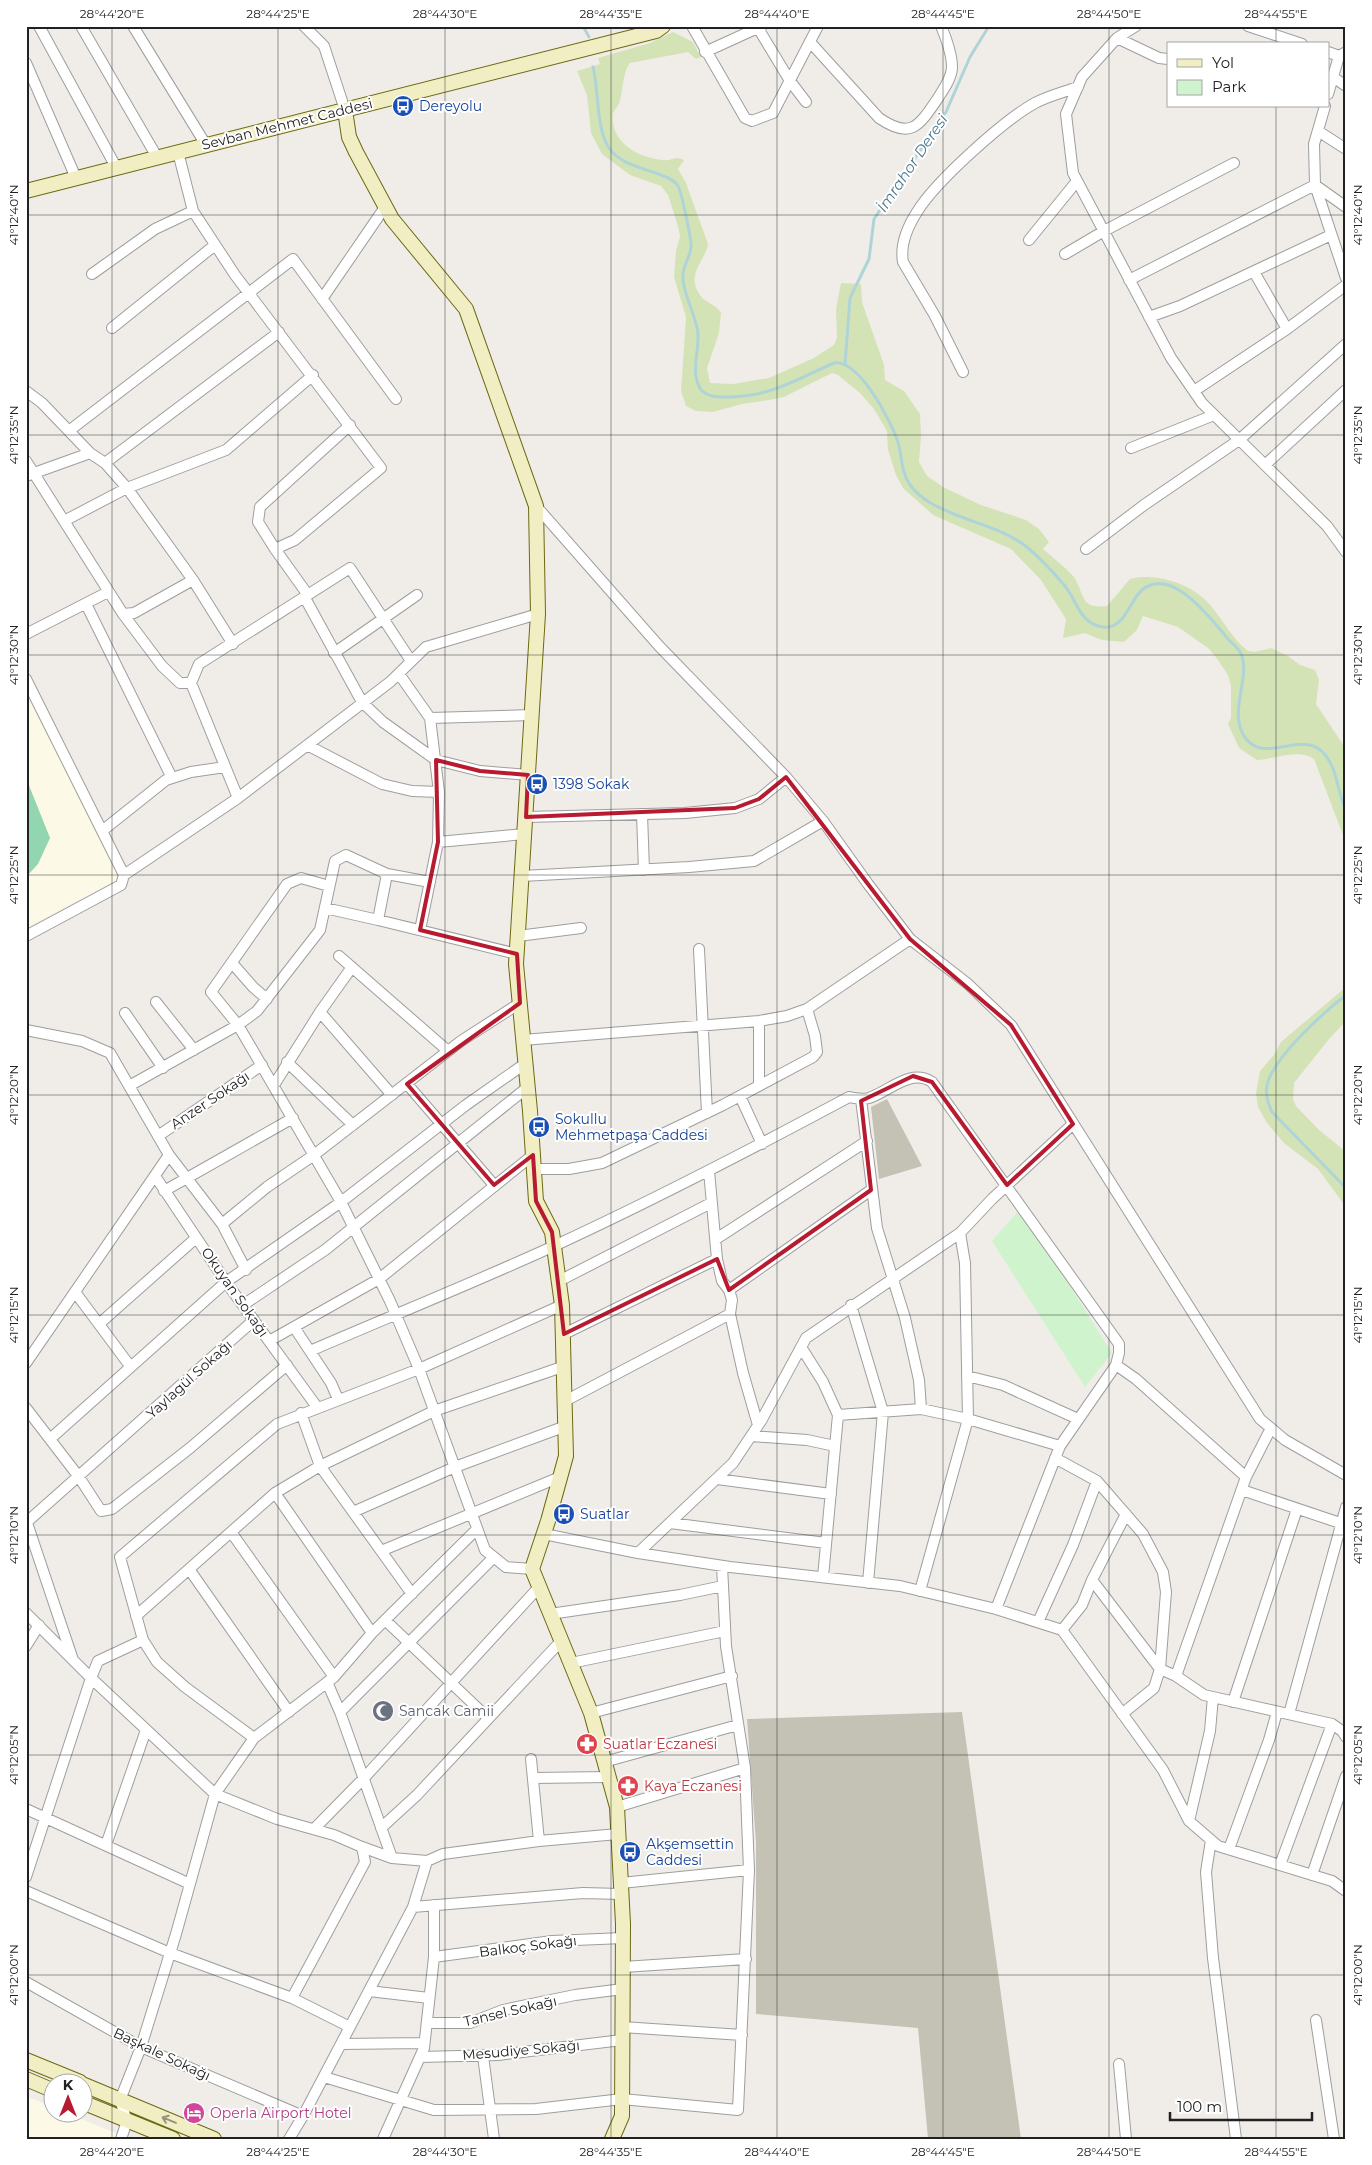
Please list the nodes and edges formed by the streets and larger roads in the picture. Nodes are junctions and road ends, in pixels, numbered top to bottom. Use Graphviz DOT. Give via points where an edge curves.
graph roads {
  1 [pos="39,26"];
  2 [pos="81,26"];
  3 [pos="133,26"];
  4 [pos="304,26"];
  5 [pos="663,26"];
  6 [pos="692,26"];
  7 [pos="818,26"];
  8 [pos="941,26"];
  9 [pos="1136,26"];
  10 [pos="1248,26"];
  11 [pos="760,27"];
  12 [pos="1117,38"];
  13 [pos="810,42"];
  14 [pos="1296,42"];
  15 [pos="705,52"];
  16 [pos="1342,54"];
  17 [pos="1167,59"];
  18 [pos="26,62"];
  19 [pos="1333,77"];
  20 [pos="790,81"];
  21 [pos="1346,86"];
  22 [pos="1078,87"];
  23 [pos="1330,87"];
  24 [pos="806,102"];
  25 [pos="1324,108"];
  26 [pos="345,110"];
  27 [pos="1318,131"];
  28 [pos="206,145"];
  29 [pos="1346,150"];
  30 [pos="178,152"];
  31 [pos="158,157"];
  32 [pos="1234,163"];
  33 [pos="116,167"];
  34 [pos="76,178"];
  35 [pos="1077,181"];
  36 [pos="1315,185"];
  37 [pos="26,191"];
  38 [pos="1346,206"];
  39 [pos="384,207"];
  40 [pos="193,211"];
  41 [pos="1104,231"];
  42 [pos="1331,235"];
  43 [pos="1029,240"];
  44 [pos="215,244"];
  45 [pos="1065,254"];
  46 [pos="1254,272"];
  47 [pos="92,274"];
  48 [pos="1346,278"];
  49 [pos="1129,280"];
  50 [pos="1346,285"];
  51 [pos="249,293"];
  52 [pos="322,299"];
  53 [pos="1149,317"];
  54 [pos="112,328"];
  55 [pos="1287,329"];
  56 [pos="280,332"];
  57 [pos="1346,344"];
  58 [pos="963,372"];
  59 [pos="313,375"];
  60 [pos="1346,390"];
  61 [pos="26,391"];
  62 [pos="1194,391"];
  63 [pos="396,400"];
  64 [pos="1214,415"];
  65 [pos="350,425"];
  66 [pos="70,430"];
  67 [pos="1240,440"];
  68 [pos="1131,448"];
  69 [pos="90,452"];
  70 [pos="26,461"];
  71 [pos="105,463"];
  72 [pos="1266,465"];
  73 [pos="31,475"];
  74 [pos="127,488"];
  75 [pos="536,506"];
  76 [pos="64,521"];
  77 [pos="275,549"];
  78 [pos="1086,549"];
  79 [pos="1346,552"];
  80 [pos="193,580"];
  81 [pos="108,592"];
  82 [pos="417,595"];
  83 [pos="306,597"];
  84 [pos="86,604"];
  85 [pos="122,614"];
  86 [pos="538,614"];
  87 [pos="383,619"];
  88 [pos="26,634"];
  89 [pos="233,644"];
  90 [pos="334,653"];
  91 [pos="411,662"];
  92 [pos="398,674"];
  93 [pos="26,679"];
  94 [pos="191,683"];
  95 [pos="362,702"];
  96 [pos="532,715"];
  97 [pos="430,718"];
  98 [pos="308,746"];
  99 [pos="436,760"];
  100 [pos="225,766"];
  101 [pos="528,775"];
  102 [pos="786,776"];
  103 [pos="172,778"];
  104 [pos="439,792"];
  105 [pos="238,798"];
  106 [pos="642,814"];
  107 [pos="526,817"];
  108 [pos="823,820"];
  109 [pos="102,831"];
  110 [pos="525,834"];
  111 [pos="438,842"];
  112 [pos="644,870"];
  113 [pos="387,874"];
  114 [pos="124,875"];
  115 [pos="522,876"];
  116 [pos="430,882"];
  117 [pos="329,886"];
  118 [pos="325,908"];
  119 [pos="378,920"];
  120 [pos="581,928"];
  121 [pos="420,930"];
  122 [pos="26,936"];
  123 [pos="518,936"];
  124 [pos="910,939"];
  125 [pos="699,949"];
  126 [pos="517,954"];
  127 [pos="339,956"];
  128 [pos="232,963"];
  129 [pos="352,967"];
  130 [pos="267,999"];
  131 [pos="156,1002"];
  132 [pos="520,1003"];
  133 [pos="808,1009"];
  134 [pos="125,1012"];
  135 [pos="320,1012"];
  136 [pos="759,1021"];
  137 [pos="238,1025"];
  138 [pos="703,1025"];
  139 [pos="26,1030"];
  140 [pos="523,1040"];
  141 [pos="194,1050"];
  142 [pos="448,1051"];
  143 [pos="287,1062"];
  144 [pos="526,1063"];
  145 [pos="262,1065"];
  146 [pos="163,1068"];
  147 [pos="407,1084"];
  148 [pos="274,1085"];
  149 [pos="130,1086"];
  150 [pos="759,1086"];
  151 [pos="528,1087"];
  152 [pos="392,1095"];
  153 [pos="740,1096"];
  154 [pos="861,1099"];
  155 [pos="707,1113"];
  156 [pos="293,1118"];
  157 [pos="1073,1124"];
  158 [pos="353,1125"];
  159 [pos="441,1125"];
  160 [pos="158,1136"];
  161 [pos="867,1141"];
  162 [pos="457,1144"];
  163 [pos="762,1144"];
  164 [pos="169,1155"];
  165 [pos="314,1156"];
  166 [pos="533,1162"];
  167 [pos="709,1170"];
  168 [pos="155,1176"];
  169 [pos="188,1178"];
  170 [pos="494,1185"];
  171 [pos="1007,1185"];
  172 [pos="872,1190"];
  173 [pos="164,1191"];
  174 [pos="340,1202"];
  175 [pos="711,1202"];
  176 [pos="222,1224"];
  177 [pos="352,1228"];
  178 [pos="960,1233"];
  179 [pos="196,1238"];
  180 [pos="716,1239"];
  181 [pos="554,1246"];
  182 [pos="717,1259"];
  183 [pos="246,1270"];
  184 [pos="892,1278"];
  185 [pos="379,1279"];
  186 [pos="559,1281"];
  187 [pos="226,1282"];
  188 [pos="729,1290"];
  189 [pos="76,1292"];
  190 [pos="562,1304"];
  191 [pos="243,1305"];
  192 [pos="851,1306"];
  193 [pos="730,1314"];
  194 [pos="397,1316"];
  195 [pos="254,1320"];
  196 [pos="99,1324"];
  197 [pos="294,1327"];
  198 [pos="564,1334"];
  199 [pos="269,1341"];
  200 [pos="802,1347"];
  201 [pos="310,1351"];
  202 [pos="26,1364"];
  203 [pos="286,1365"];
  204 [pos="1116,1365"];
  205 [pos="130,1366"];
  206 [pos="565,1366"];
  207 [pos="419,1368"];
  208 [pos="967,1376"];
  209 [pos="338,1399"];
  210 [pos="565,1401"];
  211 [pos="317,1407"];
  212 [pos="26,1408"];
  213 [pos="921,1409"];
  214 [pos="434,1411"];
  215 [pos="883,1412"];
  216 [pos="302,1413"];
  217 [pos="838,1415"];
  218 [pos="968,1419"];
  219 [pos="1078,1419"];
  220 [pos="758,1425"];
  221 [pos="566,1426"];
  222 [pos="1272,1428"];
  223 [pos="751,1436"];
  224 [pos="50,1439"];
  225 [pos="835,1446"];
  226 [pos="1060,1446"];
  227 [pos="1056,1458"];
  228 [pos="320,1466"];
  229 [pos="455,1467"];
  230 [pos="1346,1475"];
  231 [pos="80,1477"];
  232 [pos="560,1477"];
  233 [pos="1246,1477"];
  234 [pos="717,1479"];
  235 [pos="1097,1481"];
  236 [pos="1242,1490"];
  237 [pos="275,1493"];
  238 [pos="831,1494"];
  239 [pos="1346,1507"];
  240 [pos="1297,1509"];
  241 [pos="353,1512"];
  242 [pos="472,1512"];
  243 [pos="1126,1514"];
  244 [pos="27,1520"];
  245 [pos="670,1524"];
  246 [pos="1340,1524"];
  247 [pos="478,1528"];
  248 [pos="231,1532"];
  249 [pos="544,1534"];
  250 [pos="826,1543"];
  251 [pos="381,1551"];
  252 [pos="638,1553"];
  253 [pos="494,1557"];
  254 [pos="722,1566"];
  255 [pos="188,1569"];
  256 [pos="532,1569"];
  257 [pos="823,1578"];
  258 [pos="1092,1580"];
  259 [pos="868,1582"];
  260 [pos="723,1586"];
  261 [pos="539,1587"];
  262 [pos="920,1591"];
  263 [pos="412,1594"];
  264 [pos="996,1609"];
  265 [pos="26,1613"];
  266 [pos="550,1614"];
  267 [pos="136,1616"];
  268 [pos="386,1620"];
  269 [pos="1038,1622"];
  270 [pos="39,1625"];
  271 [pos="1062,1630"];
  272 [pos="725,1631"];
  273 [pos="372,1633"];
  274 [pos="143,1640"];
  275 [pos="561,1641"];
  276 [pos="409,1642"];
  277 [pos="26,1646"];
  278 [pos="74,1660"];
  279 [pos="571,1663"];
  280 [pos="1160,1669"];
  281 [pos="732,1676"];
  282 [pos="1176,1676"];
  283 [pos="91,1678"];
  284 [pos="330,1680"];
  285 [pos="452,1682"];
  286 [pos="1213,1697"];
  287 [pos="1233,1702"];
  288 [pos="289,1712"];
  289 [pos="340,1712"];
  290 [pos="1277,1712"];
  291 [pos="591,1713"];
  292 [pos="1122,1714"];
  293 [pos="1288,1714"];
  294 [pos="488,1718"];
  295 [pos="738,1724"];
  296 [pos="1332,1724"];
  297 [pos="146,1730"];
  298 [pos="1346,1737"];
  299 [pos="254,1738"];
  300 [pos="531,1759"];
  301 [pos="604,1762"];
  302 [pos="744,1768"];
  303 [pos="1346,1776"];
  304 [pos="608,1777"];
  305 [pos="364,1778"];
  306 [pos="533,1778"];
  307 [pos="214,1794"];
  308 [pos="617,1807"];
  309 [pos="26,1809"];
  310 [pos="46,1818"];
  311 [pos="1188,1822"];
  312 [pos="381,1828"];
  313 [pos="314,1829"];
  314 [pos="618,1834"];
  315 [pos="1211,1840"];
  316 [pos="539,1841"];
  317 [pos="106,1845"];
  318 [pos="362,1847"];
  319 [pos="1229,1849"];
  320 [pos="392,1858"];
  321 [pos="427,1861"];
  322 [pos="1280,1866"];
  323 [pos="749,1870"];
  324 [pos="1312,1875"];
  325 [pos="26,1877"];
  326 [pos="190,1884"];
  327 [pos="621,1889"];
  328 [pos="26,1891"];
  329 [pos="1346,1891"];
  330 [pos="434,1905"];
  331 [pos="414,1907"];
  332 [pos="623,1938"];
  333 [pos="170,1953"];
  334 [pos="434,1957"];
  335 [pos="746,1959"];
  336 [pos="623,1967"];
  337 [pos="26,1982"];
  338 [pos="623,1989"];
  339 [pos="369,1991"];
  340 [pos="292,1998"];
  341 [pos="429,1998"];
  342 [pos="1316,2020"];
  343 [pos="426,2023"];
  344 [pos="350,2027"];
  345 [pos="622,2034"];
  346 [pos="742,2036"];
  347 [pos="424,2043"];
  348 [pos="341,2044"];
  349 [pos="141,2047"];
  350 [pos="483,2056"];
  351 [pos="420,2057"];
  352 [pos="26,2060"];
  353 [pos="1119,2064"];
  354 [pos="55,2072"];
  355 [pos="324,2076"];
  356 [pos="26,2079"];
  357 [pos="42,2086"];
  358 [pos="92,2088"];
  359 [pos="622,2099"];
  360 [pos="120,2100"];
  361 [pos="401,2101"];
  362 [pos="92,2106"];
  363 [pos="489,2110"];
  364 [pos="303,2116"];
  365 [pos="127,2120"];
  366 [pos="121,2139"];
  367 [pos="173,2139"];
  368 [pos="214,2139"];
  369 [pos="288,2139"];
  370 [pos="383,2139"];
  371 [pos="494,2139"];
  372 [pos="612,2139"];
  373 [pos="1126,2139"];
  374 [pos="1236,2139"];
  375 [pos="1334,2139"];
  1 -- 33 [label="street"];
  2 -- 31 [label="street"];
  3 -- 28 [label="street"];
  4 -- 26 [label="street" via="324,46"];
  5 -- 26 [label="street, Sevban Mehmet Caddesi"];
  6 -- 15 [label="street"];
  7 -- 13 [label="street"];
  8 -- 13 [label="street" via="952,68 945,87 921,123 908,129 890,126 878,118"];
  9 -- 12 [label="street"];
  10 -- 14 [label="street"];
  11 -- 15 [label="street"];
  11 -- 20 [label="street"];
  12 -- 17 [label="street"];
  12 -- 22 [label="street" via="1082,77"];
  13 -- 20 [label="street"];
  15 -- 20 [label="street" via="745,118 752,121 773,113"];
  16 -- 19 [label="street"];
  18 -- 34 [label="street"];
  19 -- 21 [label="street"];
  19 -- 23 [label="street"];
  20 -- 24 [label="street"];
  22 -- 35 [label="street" via="1066,114 1073,173"];
  22 -- 58 [label="street" via="1034,103 994,133 944,179 917,211 905,236 903,262 936,316"];
  25 -- 27 [label="street"];
  26 -- 28 [label="street, Sevban Mehmet Caddesi"];
  26 -- 39 [label="street" via="349,137"];
  27 -- 29 [label="street"];
  27 -- 36 [label="street" via="1314,144"];
  28 -- 30 [label="street, Sevban Mehmet Caddesi"];
  30 -- 31 [label="street, Sevban Mehmet Caddesi"];
  30 -- 40 [label="street"];
  31 -- 33 [label="street, Sevban Mehmet Caddesi"];
  32 -- 41 [label="street"];
  33 -- 34 [label="street, Sevban Mehmet Caddesi"];
  34 -- 37 [label="street, Sevban Mehmet Caddesi"];
  35 -- 41 [label="street"];
  35 -- 43 [label="street"];
  36 -- 38 [label="street"];
  36 -- 42 [label="street"];
  36 -- 49 [label="street"];
  39 -- 52 [label="street"];
  39 -- 75 [label="street" via="466,308"];
  40 -- 44 [label="street"];
  40 -- 47 [label="street" via="155,230"];
  41 -- 45 [label="street"];
  41 -- 49 [label="street"];
  42 -- 46 [label="street"];
  42 -- 48 [label="street"];
  44 -- 51 [label="street"];
  44 -- 54 [label="street"];
  46 -- 53 [label="street"];
  46 -- 55 [label="street"];
  49 -- 53 [label="street"];
  50 -- 55 [label="street"];
  51 -- 52 [label="street" via="294,259"];
  51 -- 56 [label="street"];
  51 -- 66 [label="street"];
  52 -- 63 [label="street"];
  53 -- 62 [label="street" via="1171,358"];
  55 -- 62 [label="street"];
  56 -- 59 [label="street"];
  56 -- 71 [label="street"];
  57 -- 67 [label="street"];
  59 -- 65 [label="street"];
  59 -- 74 [label="street" via="226,450"];
  60 -- 72 [label="street"];
  61 -- 66 [label="street"];
  62 -- 64 [label="street"];
  64 -- 67 [label="street"];
  64 -- 68 [label="street"];
  65 -- 77 [label="street" via="260,507 258,522"];
  65 -- 77 [label="street" via="381,468 295,540"];
  66 -- 69 [label="street"];
  67 -- 72 [label="street"];
  67 -- 78 [label="street"];
  69 -- 71 [label="street"];
  69 -- 73 [label="street"];
  70 -- 73 [label="street"];
  71 -- 74 [label="street"];
  72 -- 79 [label="street" via="1327,526"];
  73 -- 76 [label="street"];
  74 -- 76 [label="street"];
  74 -- 80 [label="street"];
  75 -- 86 [label="street"];
  75 -- 102 [label="street" via="659,646"];
  76 -- 81 [label="street"];
  77 -- 83 [label="street"];
  80 -- 85 [label="street" via="134,613"];
  80 -- 89 [label="street"];
  81 -- 84 [label="street"];
  81 -- 85 [label="street"];
  82 -- 87 [label="street"];
  83 -- 87 [label="street" via="350,568"];
  83 -- 89 [label="street"];
  83 -- 90 [label="street"];
  84 -- 88 [label="street"];
  84 -- 103 [label="street"];
  85 -- 94 [label="street" via="162,666 180,683"];
  86 -- 91 [label="street" via="426,647"];
  86 -- 96 [label="street"];
  87 -- 90 [label="street"];
  87 -- 91 [label="street"];
  89 -- 94 [label="street" via="199,664"];
  90 -- 95 [label="street"];
  91 -- 92 [label="street"];
  92 -- 95 [label="street"];
  92 -- 97 [label="street"];
  93 -- 109 [label="street"];
  94 -- 100 [label="street"];
  95 -- 98 [label="street"];
  95 -- 99 [label="street" via="383,722"];
  96 -- 97 [label="street"];
  96 -- 101 [label="street"];
  97 -- 99 [label="street"];
  98 -- 104 [label="street" via="382,784 412,791"];
  98 -- 105 [label="street"];
  99 -- 101 [label="street" via="480,771"];
  99 -- 104 [label="street"];
  100 -- 103 [label="street"];
  100 -- 105 [label="street"];
  101 -- 107 [label="street"];
  102 -- 106 [label="street" via="758,799 736,808"];
  102 -- 108 [label="street"];
  103 -- 109 [label="street"];
  104 -- 111 [label="street"];
  105 -- 114 [label="street"];
  106 -- 107 [label="street"];
  106 -- 112 [label="street"];
  107 -- 110 [label="street"];
  108 -- 112 [label="street" via="754,861"];
  108 -- 124 [label="street"];
  109 -- 114 [label="street"];
  110 -- 111 [label="street"];
  110 -- 115 [label="street"];
  111 -- 116 [label="street"];
  112 -- 115 [label="street"];
  113 -- 116 [label="street"];
  113 -- 117 [label="street" via="346,855 335,861"];
  113 -- 119 [label="street"];
  114 -- 122 [label="street" via="121,885"];
  115 -- 123 [label="street"];
  116 -- 121 [label="street"];
  117 -- 118 [label="street"];
  117 -- 128 [label="street" via="301,878 287,884"];
  118 -- 119 [label="street"];
  118 -- 130 [label="street" via="320,930"];
  119 -- 121 [label="street"];
  120 -- 123 [label="street"];
  121 -- 126 [label="street"];
  123 -- 126 [label="street"];
  124 -- 133 [label="street"];
  124 -- 157 [label="street" via="968,984 1011,1025"];
  125 -- 138 [label="street"];
  126 -- 132 [label="street"];
  127 -- 129 [label="street"];
  128 -- 130 [label="street"];
  128 -- 137 [label="street" via="211,992"];
  129 -- 135 [label="street"];
  129 -- 142 [label="street"];
  130 -- 137 [label="street" via="258,1011"];
  131 -- 141 [label="street"];
  132 -- 140 [label="street"];
  132 -- 142 [label="street"];
  133 -- 136 [label="street"];
  133 -- 150 [label="street" via="815,1036 816,1052 813,1057"];
  134 -- 146 [label="street"];
  135 -- 143 [label="street"];
  135 -- 152 [label="street"];
  136 -- 138 [label="street"];
  136 -- 150 [label="street"];
  137 -- 141 [label="street"];
  137 -- 145 [label="street"];
  138 -- 140 [label="street"];
  138 -- 155 [label="street"];
  139 -- 149 [label="street" via="82,1041 110,1053"];
  140 -- 144 [label="street"];
  141 -- 146 [label="street"];
  142 -- 147 [label="street"];
  143 -- 148 [label="street"];
  143 -- 158 [label="street"];
  144 -- 151 [label="street"];
  144 -- 159 [label="street"];
  145 -- 148 [label="street"];
  145 -- 160 [label="street, Anzer Sokağı"];
  146 -- 149 [label="street"];
  147 -- 152 [label="street"];
  147 -- 159 [label="street"];
  148 -- 156 [label="street"];
  149 -- 160 [label="street"];
  150 -- 153 [label="street"];
  151 -- 162 [label="street"];
  151 -- 166 [label="street"];
  152 -- 158 [label="street"];
  153 -- 155 [label="street"];
  153 -- 163 [label="street"];
  154 -- 161 [label="street"];
  154 -- 163 [label="street" via="849,1097"];
  154 -- 171 [label="street" via="913,1076 927,1079"];
  155 -- 166 [label="street" via="602,1163 568,1169"];
  156 -- 165 [label="street"];
  156 -- 169 [label="street"];
  157 -- 171 [label="street"];
  157 -- 222 [label="street" via="1260,1419"];
  158 -- 165 [label="street"];
  159 -- 162 [label="street"];
  159 -- 174 [label="street"];
  160 -- 164 [label="street"];
  161 -- 172 [label="street"];
  161 -- 180 [label="street"];
  162 -- 170 [label="street"];
  162 -- 177 [label="street"];
  163 -- 167 [label="street"];
  164 -- 168 [label="street"];
  164 -- 169 [label="street"];
  165 -- 174 [label="street"];
  165 -- 176 [label="street" via="267,1187"];
  166 -- 170 [label="street"];
  166 -- 181 [label="street" via="536,1201 552,1232"];
  167 -- 175 [label="street"];
  167 -- 181 [label="street"];
  168 -- 173 [label="street, Okuyan Sokağı"];
  168 -- 189 [label="street"];
  169 -- 173 [label="street"];
  169 -- 176 [label="street"];
  170 -- 185 [label="street"];
  171 -- 178 [label="street"];
  171 -- 204 [label="street" via="1118,1344"];
  172 -- 184 [label="street" via="877,1228"];
  172 -- 188 [label="street"];
  173 -- 179 [label="street, Okuyan Sokağı"];
  174 -- 177 [label="street"];
  174 -- 183 [label="street"];
  175 -- 180 [label="street"];
  175 -- 186 [label="street"];
  176 -- 183 [label="street"];
  177 -- 185 [label="street"];
  177 -- 191 [label="street"];
  178 -- 184 [label="street"];
  178 -- 208 [label="street" via="965,1262"];
  179 -- 187 [label="street, Okuyan Sokağı"];
  179 -- 196 [label="street"];
  180 -- 182 [label="street"];
  181 -- 186 [label="street"];
  181 -- 194 [label="street"];
  182 -- 188 [label="street" via="722,1281"];
  182 -- 198 [label="street"];
  183 -- 187 [label="street"];
  184 -- 192 [label="street"];
  184 -- 213 [label="street" via="919,1380"];
  185 -- 194 [label="street"];
  185 -- 197 [label="street"];
  186 -- 190 [label="street"];
  187 -- 191 [label="street, Okuyan Sokağı"];
  187 -- 205 [label="street"];
  188 -- 193 [label="street" via="732,1300"];
  189 -- 196 [label="street"];
  189 -- 202 [label="street"];
  190 -- 198 [label="street"];
  190 -- 207 [label="street"];
  191 -- 195 [label="street, Okuyan Sokağı"];
  192 -- 200 [label="street" via="806,1338"];
  192 -- 215 [label="street"];
  193 -- 210 [label="street"];
  193 -- 220 [label="street" via="744,1381"];
  194 -- 201 [label="street"];
  194 -- 207 [label="street"];
  195 -- 199 [label="street, Okuyan Sokağı"];
  195 -- 231 [label="street, Yaylagül Sokağı"];
  196 -- 205 [label="street"];
  197 -- 199 [label="street"];
  197 -- 201 [label="street"];
  198 -- 206 [label="street"];
  199 -- 203 [label="street, Okuyan Sokağı"];
  200 -- 217 [label="street"];
  200 -- 220 [label="street"];
  201 -- 209 [label="street"];
  203 -- 211 [label="street, Okuyan Sokağı"];
  203 -- 231 [label="street" via="190,1448 112,1509 101,1511"];
  204 -- 219 [label="street"];
  204 -- 233 [label="street"];
  205 -- 224 [label="street"];
  206 -- 210 [label="street"];
  206 -- 214 [label="street"];
  207 -- 209 [label="street"];
  207 -- 214 [label="street"];
  208 -- 218 [label="street"];
  208 -- 219 [label="street" via="1003,1386"];
  209 -- 211 [label="street"];
  210 -- 221 [label="street"];
  211 -- 216 [label="street"];
  212 -- 224 [label="street"];
  213 -- 215 [label="street"];
  213 -- 218 [label="street"];
  214 -- 228 [label="street"];
  214 -- 229 [label="street"];
  215 -- 217 [label="street"];
  215 -- 259 [label="street"];
  216 -- 228 [label="street"];
  216 -- 267 [label="street" via="278,1424 120,1557"];
  217 -- 225 [label="street"];
  218 -- 226 [label="street"];
  218 -- 262 [label="street"];
  219 -- 226 [label="street"];
  220 -- 223 [label="street"];
  221 -- 229 [label="street"];
  221 -- 232 [label="street" via="566,1456"];
  222 -- 230 [label="street" via="1285,1440"];
  222 -- 233 [label="street"];
  223 -- 225 [label="street" via="807,1440"];
  223 -- 234 [label="street" via="733,1463"];
  224 -- 231 [label="street"];
  225 -- 238 [label="street"];
  226 -- 227 [label="street"];
  227 -- 235 [label="street"];
  227 -- 264 [label="street"];
  228 -- 237 [label="street"];
  228 -- 241 [label="street"];
  229 -- 241 [label="street"];
  229 -- 242 [label="street"];
  231 -- 244 [label="street, Yaylagül Sokağı"];
  232 -- 242 [label="street"];
  232 -- 249 [label="street"];
  233 -- 236 [label="street"];
  234 -- 238 [label="street"];
  234 -- 245 [label="street"];
  235 -- 243 [label="street"];
  235 -- 269 [label="street" via="1073,1545"];
  236 -- 240 [label="street"];
  236 -- 282 [label="street"];
  237 -- 248 [label="street"];
  237 -- 273 [label="street"];
  238 -- 250 [label="street"];
  239 -- 246 [label="street"];
  240 -- 246 [label="street"];
  240 -- 287 [label="street"];
  241 -- 251 [label="street"];
  242 -- 247 [label="street"];
  242 -- 251 [label="street"];
  243 -- 258 [label="street"];
  243 -- 280 [label="street" via="1143,1534 1163,1572 1166,1592"];
  244 -- 278 [label="street"];
  245 -- 250 [label="street"];
  245 -- 252 [label="street"];
  246 -- 293 [label="street"];
  247 -- 253 [label="street" via="485,1550"];
  247 -- 263 [label="street"];
  248 -- 255 [label="street"];
  248 -- 284 [label="street"];
  249 -- 252 [label="street"];
  249 -- 256 [label="street"];
  250 -- 257 [label="street"];
  251 -- 263 [label="street"];
  252 -- 254 [label="street"];
  253 -- 256 [label="street" via="506,1567"];
  253 -- 276 [label="street"];
  254 -- 257 [label="street"];
  254 -- 260 [label="street"];
  255 -- 267 [label="street"];
  255 -- 288 [label="street"];
  256 -- 261 [label="street"];
  257 -- 259 [label="street"];
  258 -- 271 [label="street" via="1082,1605"];
  258 -- 280 [label="street"];
  259 -- 262 [label="street"];
  260 -- 266 [label="street"];
  260 -- 272 [label="street"];
  261 -- 266 [label="street"];
  261 -- 285 [label="street"];
  262 -- 264 [label="street"];
  263 -- 268 [label="street"];
  264 -- 269 [label="street"];
  265 -- 270 [label="street"];
  266 -- 275 [label="street"];
  267 -- 274 [label="street"];
  268 -- 273 [label="street"];
  268 -- 276 [label="street"];
  269 -- 271 [label="street"];
  270 -- 277 [label="street"];
  270 -- 278 [label="street"];
  271 -- 292 [label="street"];
  272 -- 279 [label="street"];
  272 -- 281 [label="street"];
  273 -- 284 [label="street"];
  274 -- 283 [label="street" via="98,1661"];
  274 -- 299 [label="street" via="158,1662 185,1687"];
  275 -- 279 [label="street"];
  275 -- 294 [label="street"];
  276 -- 285 [label="street"];
  276 -- 289 [label="street"];
  278 -- 283 [label="street"];
  279 -- 291 [label="street"];
  280 -- 282 [label="street"];
  280 -- 292 [label="street" via="1154,1688"];
  281 -- 291 [label="street"];
  281 -- 295 [label="street"];
  282 -- 286 [label="street" via="1204,1695"];
  283 -- 297 [label="street"];
  283 -- 310 [label="street"];
  284 -- 288 [label="street"];
  284 -- 289 [label="street"];
  285 -- 294 [label="street"];
  285 -- 305 [label="street"];
  286 -- 287 [label="street"];
  286 -- 311 [label="street" via="1210,1731"];
  287 -- 290 [label="street"];
  288 -- 299 [label="street"];
  289 -- 305 [label="street"];
  290 -- 293 [label="street"];
  290 -- 319 [label="street"];
  291 -- 301 [label="street"];
  292 -- 311 [label="street" via="1163,1770"];
  293 -- 296 [label="street"];
  294 -- 312 [label="street"];
  295 -- 301 [label="street"];
  295 -- 302 [label="street"];
  296 -- 298 [label="street"];
  296 -- 322 [label="street"];
  297 -- 307 [label="street"];
  297 -- 317 [label="street"];
  299 -- 307 [label="street"];
  300 -- 306 [label="street"];
  301 -- 304 [label="street"];
  302 -- 308 [label="street"];
  302 -- 323 [label="street"];
  303 -- 324 [label="street"];
  304 -- 306 [label="street"];
  304 -- 308 [label="street"];
  305 -- 312 [label="street"];
  305 -- 313 [label="street"];
  306 -- 316 [label="street"];
  307 -- 313 [label="street"];
  307 -- 326 [label="street"];
  308 -- 314 [label="street"];
  309 -- 310 [label="street"];
  310 -- 317 [label="street"];
  310 -- 325 [label="street"];
  311 -- 315 [label="street"];
  312 -- 320 [label="street"];
  313 -- 318 [label="street"];
  314 -- 316 [label="street"];
  314 -- 327 [label="street"];
  315 -- 319 [label="street"];
  315 -- 374 [label="street" via="1206,1872 1213,1958"];
  316 -- 321 [label="street" via="443,1854"];
  317 -- 326 [label="street"];
  318 -- 320 [label="street"];
  318 -- 340 [label="street" via="365,1862"];
  319 -- 322 [label="street"];
  320 -- 321 [label="street"];
  321 -- 331 [label="street"];
  322 -- 324 [label="street"];
  323 -- 327 [label="street"];
  323 -- 335 [label="street"];
  324 -- 329 [label="street"];
  326 -- 333 [label="street"];
  327 -- 330 [label="street"];
  327 -- 332 [label="street"];
  328 -- 333 [label="street"];
  330 -- 331 [label="street"];
  330 -- 334 [label="street"];
  331 -- 339 [label="street"];
  332 -- 334 [label="street, Balkoç Sokağı" via="552,1941"];
  332 -- 336 [label="street"];
  333 -- 340 [label="street"];
  333 -- 349 [label="street"];
  334 -- 341 [label="street"];
  335 -- 336 [label="street"];
  335 -- 346 [label="street"];
  336 -- 338 [label="street"];
  337 -- 349 [label="street, Başkale Sokağı"];
  338 -- 343 [label="street, Tansel Sokağı" via="503,2010 470,2023"];
  338 -- 345 [label="street"];
  339 -- 341 [label="street"];
  339 -- 344 [label="street"];
  340 -- 344 [label="street"];
  341 -- 343 [label="street"];
  342 -- 375 [label="street"];
  343 -- 347 [label="street"];
  344 -- 348 [label="street"];
  345 -- 346 [label="street, Mesudiye Sokağı"];
  345 -- 350 [label="street, Mesudiye Sokağı"];
  345 -- 359 [label="street"];
  346 -- 359 [label="street" via="738,2110"];
  347 -- 348 [label="street"];
  347 -- 351 [label="street"];
  348 -- 355 [label="street"];
  349 -- 360 [label="street"];
  349 -- 364 [label="street, Başkale Sokağı"];
  350 -- 351 [label="street, Mesudiye Sokağı"];
  350 -- 363 [label="street"];
  351 -- 361 [label="street"];
  352 -- 354 [label="street"];
  353 -- 373 [label="street"];
  355 -- 361 [label="street"];
  355 -- 364 [label="street"];
  356 -- 357 [label="street"];
  358 -- 360 [label="street"];
  359 -- 363 [label="street" via="536,2109"];
  359 -- 372 [label="street" via="622,2116"];
  360 -- 365 [label="street"];
  368 -- 360 [label="street, one-way"];
  361 -- 363 [label="street" via="434,2110"];
  361 -- 370 [label="street"];
  362 -- 365 [label="street"];
  363 -- 371 [label="street"];
  364 -- 369 [label="street"];
  365 -- 366 [label="street"];
  365 -- 367 [label="street"];
}
